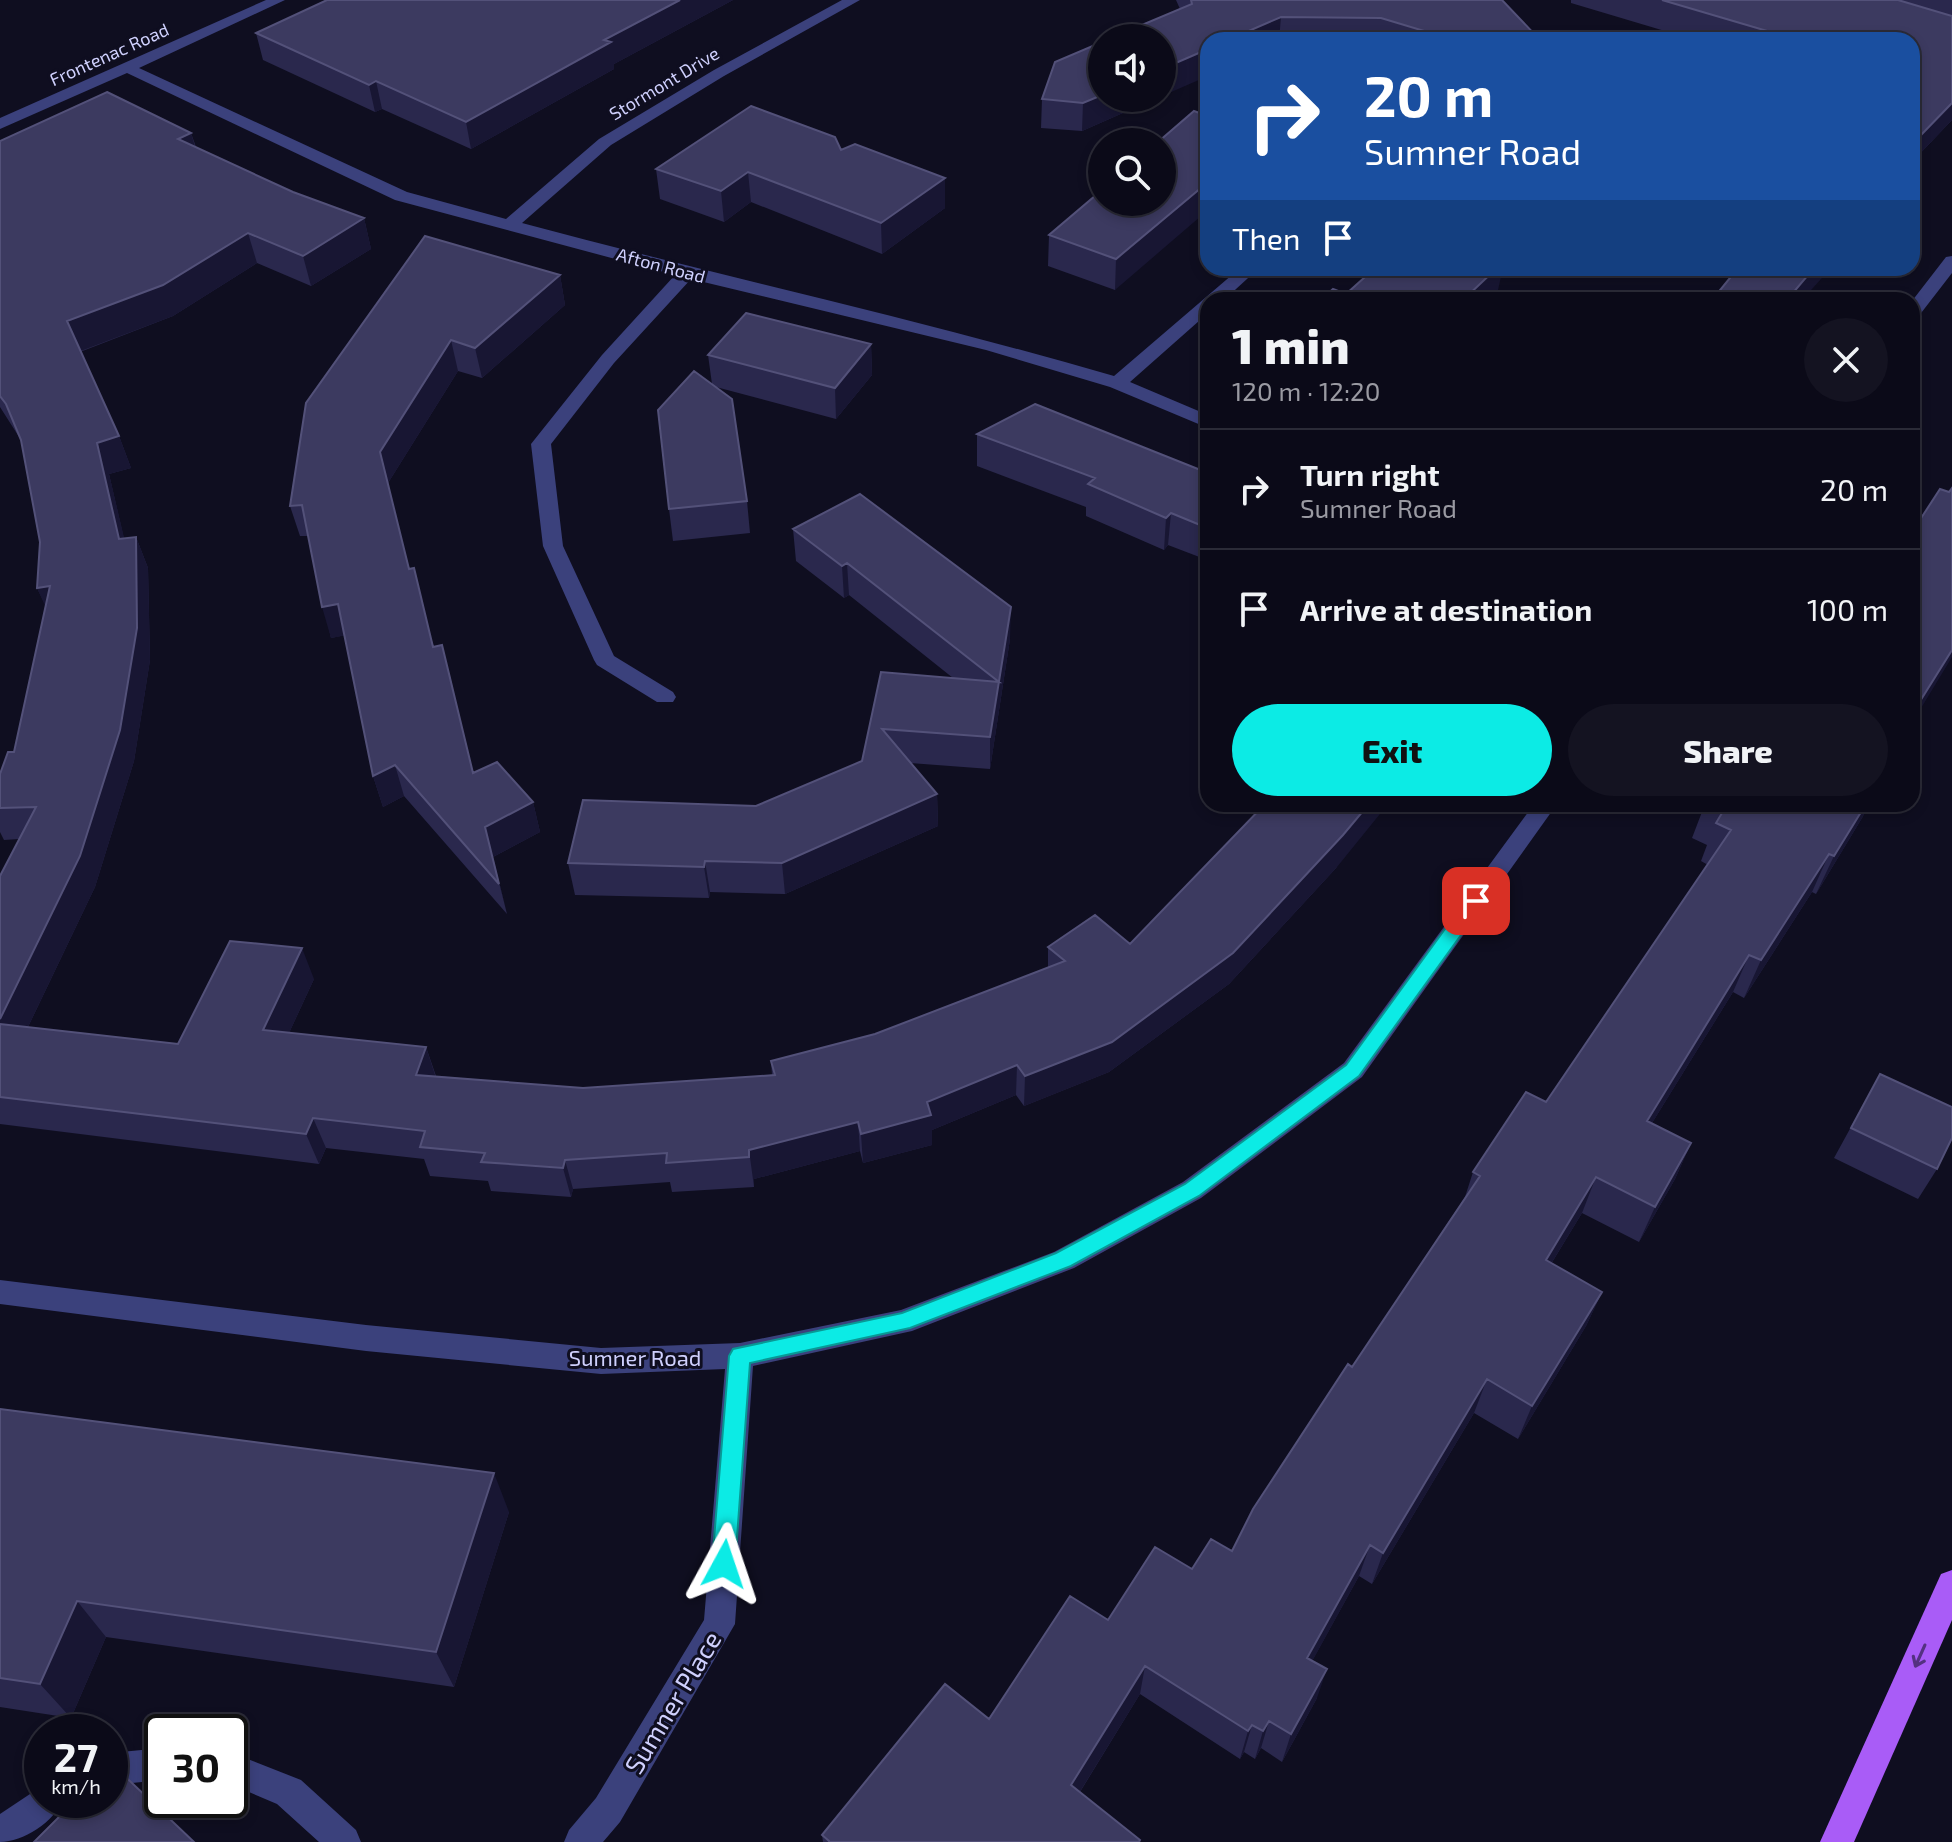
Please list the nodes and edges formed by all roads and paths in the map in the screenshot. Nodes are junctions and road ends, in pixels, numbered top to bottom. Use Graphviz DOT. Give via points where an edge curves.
graph roads {
  1 [pos="278,0"];
  2 [pos="853,0"];
  3 [pos="128,68"];
  4 [pos="0,124"];
  5 [pos="512,223"];
  6 [pos="1952,261"];
  7 [pos="687,273"];
  8 [pos="1241,276"];
  9 [pos="1222,292"];
  10 [pos="1920,303"];
  11 [pos="1200,311"];
  12 [pos="1117,383"];
  13 [pos="1200,419"];
  14 [pos="665,697"];
  15 [pos="1540,812"];
  16 [pos="0,1292"];
  17 [pos="740,1356"];
  18 [pos="1952,1585"];
  19 [pos="248,1775"];
  20 [pos="24,1817"];
  21 [pos="0,1834"];
  22 [pos="344,1842"];
  23 [pos="581,1842"];
  24 [pos="1837,1842"];
  1 -- 3 [label="street, Frontenac Road"];
  2 -- 5 [label="street, Stormont Drive" via="605,142"];
  3 -- 4 [label="street, Frontenac Road"];
  3 -- 5 [label="street, Afton Road" via="401,196"];
  5 -- 7 [label="street, Afton Road"];
  6 -- 10 [label="street"];
  7 -- 12 [label="street, Afton Road" via="976,342"];
  7 -- 14 [label="street" via="608,359 541,444 553,546 605,660"];
  8 -- 9 [label="street"];
  11 -- 12 [label="street"];
  12 -- 13 [label="street, Afton Road"];
  15 -- 17 [label="street, Sumner Road" via="1353,1070 1192,1190 1064,1260 902,1322"];
  16 -- 17 [label="street, Sumner Road" via="601,1361"];
  17 -- 23 [label="street, Sumner Place" via="719,1624 608,1810"];
  18 -- 24 [label="main road, one-way"];
  19 -- 22 [label="street" via="289,1792"];
  20 -- 21 [label="street"];
}
